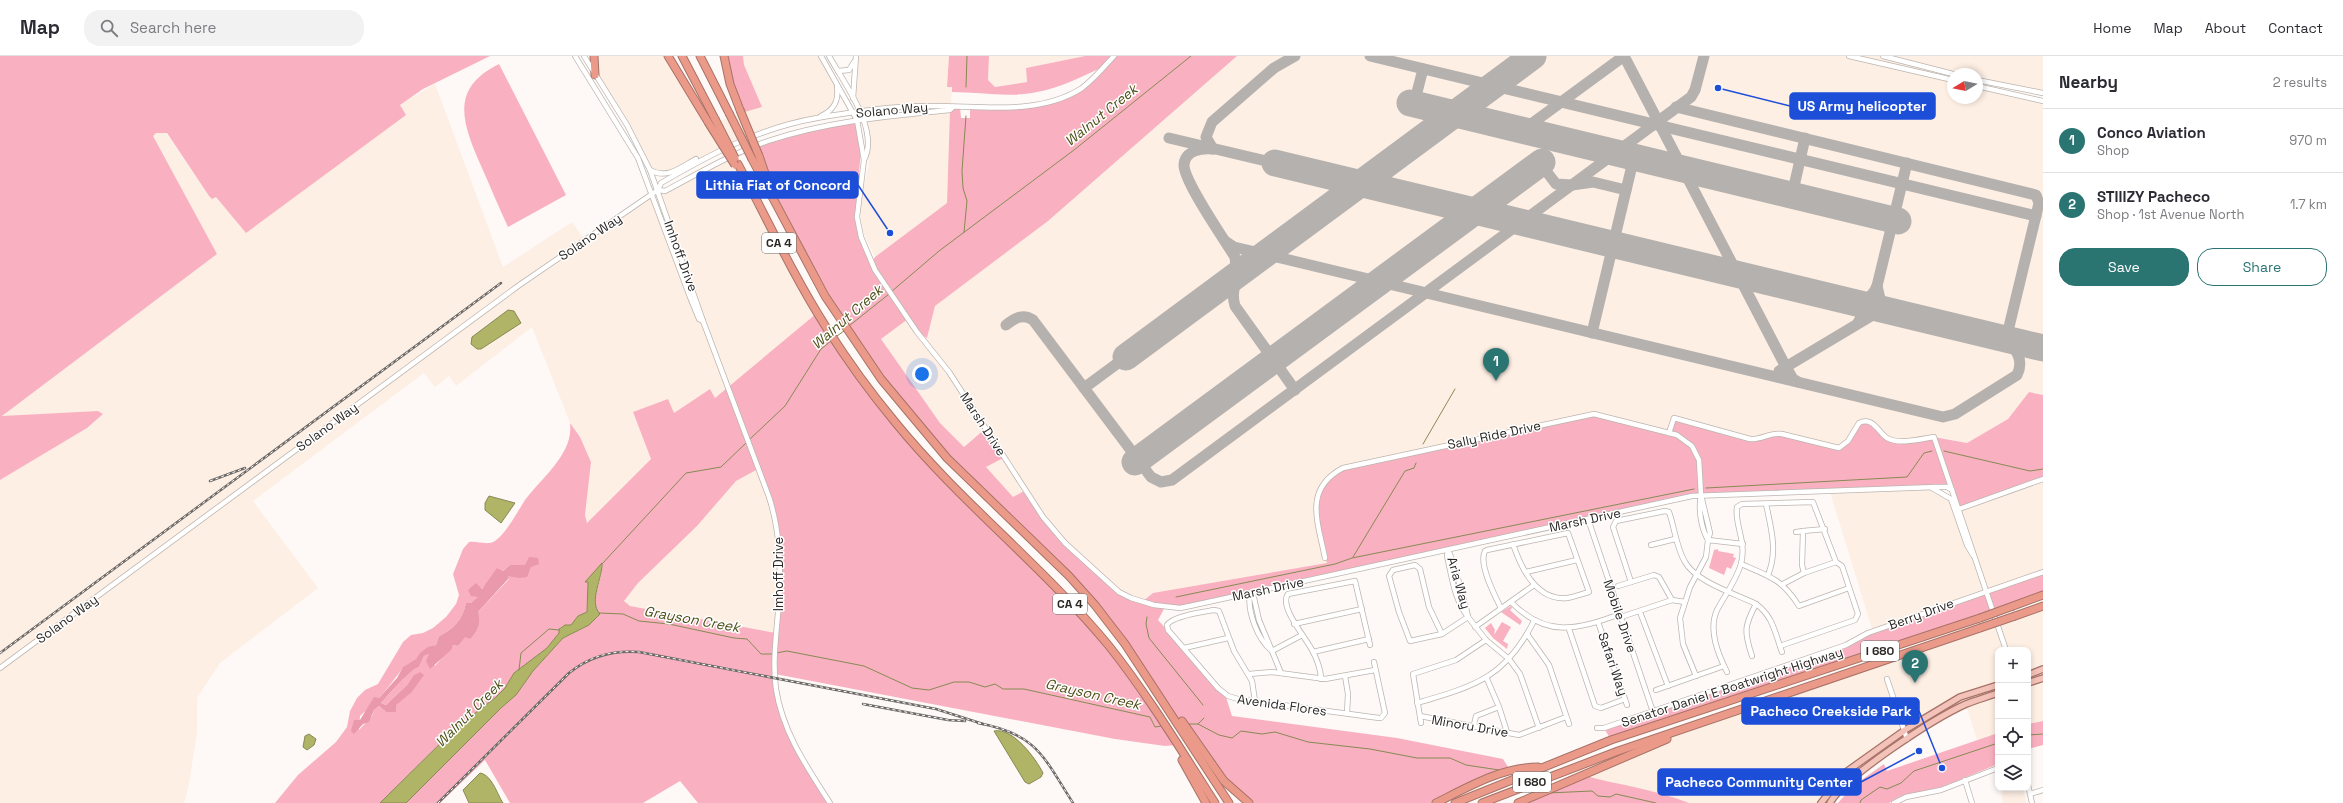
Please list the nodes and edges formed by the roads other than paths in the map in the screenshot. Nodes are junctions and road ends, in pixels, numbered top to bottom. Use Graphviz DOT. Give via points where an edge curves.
graph roads {
  1 [pos="575,56"];
  2 [pos="584,56"];
  3 [pos="594,56"];
  4 [pos="668,56"];
  5 [pos="682,56"];
  6 [pos="700,56"];
  7 [pos="724,56"];
  8 [pos="821,56"];
  9 [pos="829,56"];
  10 [pos="1114,56"];
  11 [pos="1849,56"];
  12 [pos="1883,56"];
  13 [pos="856,57"];
  14 [pos="838,71"];
  15 [pos="1947,72"];
  16 [pos="595,75"];
  17 [pos="1947,79"];
  18 [pos="1983,81"];
  19 [pos="836,83"];
  20 [pos="1983,87"];
  21 [pos="2043,93"];
  22 [pos="853,98"];
  23 [pos="2043,100"];
  24 [pos="953,107"];
  25 [pos="861,112"];
  26 [pos="853,113"];
  27 [pos="816,118"];
  28 [pos="865,119"];
  29 [pos="711,120"];
  30 [pos="857,120"];
  31 [pos="756,157"];
  32 [pos="701,159"];
  33 [pos="864,160"];
  34 [pos="650,170"];
  35 [pos="658,190"];
  36 [pos="652,194"];
  37 [pos="703,321"];
  38 [pos="1669,433"];
  39 [pos="2043,479"];
  40 [pos="1932,488"];
  41 [pos="1952,490"];
  42 [pos="1701,496"];
  43 [pos="1766,504"];
  44 [pos="1959,509"];
  45 [pos="1588,519"];
  46 [pos="1825,529"];
  47 [pos="1803,531"];
  48 [pos="1796,532"];
  49 [pos="1675,539"];
  50 [pos="1708,540"];
  51 [pos="1513,544"];
  52 [pos="1743,544"];
  53 [pos="1651,545"];
  54 [pos="1448,550"];
  55 [pos="1974,557"];
  56 [pos="1325,558"];
  57 [pos="1577,560"];
  58 [pos="1836,562"];
  59 [pos="1741,564"];
  60 [pos="1526,572"];
  61 [pos="2043,572"];
  62 [pos="1804,573"];
  63 [pos="1768,575"];
  64 [pos="1697,576"];
  65 [pos="1630,582"];
  66 [pos="1783,584"];
  67 [pos="1534,585"];
  68 [pos="1618,586"];
  69 [pos="1849,588"];
  70 [pos="1729,591"];
  71 [pos="1986,591"];
  72 [pos="1250,593"];
  73 [pos="2043,595"];
  74 [pos="1672,600"];
  75 [pos="1512,602"];
  76 [pos="1685,602"];
  77 [pos="1756,604"];
  78 [pos="2043,606"];
  79 [pos="1502,608"];
  80 [pos="1362,610"];
  81 [pos="1640,612"];
  82 [pos="1620,616"];
  83 [pos="1468,617"];
  84 [pos="1534,621"];
  85 [pos="1598,622"];
  86 [pos="1294,624"];
  87 [pos="1475,627"];
  88 [pos="1569,629"];
  89 [pos="1442,634"];
  90 [pos="1527,634"];
  91 [pos="1302,635"];
  92 [pos="1228,638"];
  93 [pos="1486,640"];
  94 [pos="1780,646"];
  95 [pos="2005,647"];
  96 [pos="1184,648"];
  97 [pos="1272,651"];
  98 [pos="1313,652"];
  99 [pos="1782,652"];
  100 [pos="1752,656"];
  101 [pos="1509,659"];
  102 [pos="1374,662"];
  103 [pos="1724,666"];
  104 [pos="0,668"];
  105 [pos="2043,669"];
  106 [pos="1375,670"];
  107 [pos="1727,672"];
  108 [pos="1281,673"];
  109 [pos="2031,673"];
  110 [pos="1248,674"];
  111 [pos="1345,676"];
  112 [pos="1696,676"];
  113 [pos="2043,678"];
  114 [pos="1321,679"];
  115 [pos="1487,679"];
  116 [pos="1888,679"];
  117 [pos="2031,682"];
  118 [pos="1668,686"];
  119 [pos="1995,686"];
  120 [pos="1656,690"];
  121 [pos="1995,694"];
  122 [pos="1625,699"];
  123 [pos="1255,701"];
  124 [pos="1417,703"];
  125 [pos="1627,705"];
  126 [pos="1499,706"];
  127 [pos="1653,712"];
  128 [pos="1347,714"];
  129 [pos="1420,716"];
  130 [pos="1566,717"];
  131 [pos="1421,723"];
  132 [pos="1569,724"];
  133 [pos="1474,725"];
  134 [pos="1696,726"];
  135 [pos="1540,728"];
  136 [pos="1597,728"];
  137 [pos="1905,730"];
  138 [pos="1507,732"];
  139 [pos="1908,739"];
  140 [pos="1177,746"];
  141 [pos="1197,749"];
  142 [pos="1542,767"];
  143 [pos="1995,769"];
  144 [pos="1965,780"];
  145 [pos="1460,790"];
  146 [pos="2043,790"];
  147 [pos="2029,791"];
  148 [pos="2030,794"];
  149 [pos="830,803"];
  150 [pos="1206,803"];
  151 [pos="1215,803"];
  152 [pos="1229,803"];
  153 [pos="1249,803"];
  154 [pos="1436,803"];
  155 [pos="1440,803"];
  156 [pos="1455,803"];
  157 [pos="1482,803"];
  158 [pos="1518,803"];
  159 [pos="1821,803"];
  160 [pos="1830,803"];
  161 [pos="1894,803"];
  162 [pos="1972,803"];
  163 [pos="2032,803"];
  1 -- 36 [label="street, Imhoff Drive" via="638,158"];
  2 -- 16 [label="street, Imhoff Drive"];
  3 -- 16 [label="highway"];
  4 -- 29 [label="highway"];
  5 -- 29 [label="highway, CA 4"];
  6 -- 31 [label="highway, bridge" via="729,113"];
  7 -- 31 [label="highway, bridge" via="730,84"];
  8 -- 19 [label="street, Marsh Drive"];
  9 -- 14 [label="street"];
  10 -- 24 [label="street, Solano Way" via="1089,82 1061,98 1025,106"];
  11 -- 17 [label="street"];
  12 -- 15 [label="street"];
  13 -- 14 [label="street" via="849,70"];
  13 -- 22 [label="street"];
  14 -- 22 [label="street"];
  16 -- 34 [label="street, Imhoff Drive" via="627,125"];
  18 -- 21 [label="street"];
  19 -- 26 [label="street, Marsh Drive"];
  19 -- 27 [label="street" via="838,95 835,106"];
  20 -- 23 [label="street"];
  22 -- 25 [label="street"];
  24 -- 25 [label="street, Solano Way" via="926,106"];
  24 -- 28 [label="street, Solano Way" via="950,110"];
  25 -- 26 [label="street, Solano Way"];
  25 -- 28 [label="street"];
  26 -- 27 [label="street, Solano Way"];
  26 -- 30 [label="street, Marsh Drive"];
  27 -- 32 [label="street, Solano Way" via="755,135"];
  28 -- 30 [label="street, Solano Way"];
  28 -- 33 [label="street, Marsh Drive" via="868,152"];
  29 -- 140 [label="highway, CA 4, bridge" via="813,305 855,370 928,460 1109,647 1152,706"];
  30 -- 33 [label="street, Marsh Drive"];
  30 -- 35 [label="street, Solano Way" via="822,126 768,142 712,164 664,191"];
  31 -- 141 [label="highway, CA 4" via="771,193 825,296 867,360 900,404 947,458 1086,594 1132,654 1142,662"];
  32 -- 34 [label="street" via="696,159 669,174 656,174"];
  32 -- 35 [label="street, Solano Way" via="661,183"];
  33 -- 72 [label="street, Marsh Drive" via="857,217 861,237 875,270 917,332 949,372 1052,529 1108,583 1131,598 1165,607 1190,606"];
  34 -- 35 [label="street, Imhoff Drive"];
  35 -- 36 [label="street, Solano Way"];
  35 -- 37 [label="street, Imhoff Drive"];
  36 -- 37 [label="street, Imhoff Drive" via="699,319"];
  36 -- 104 [label="street, Solano Way" via="518,286"];
  37 -- 149 [label="street, Imhoff Drive" via="776,518 780,586 775,671 778,699 791,738"];
  38 -- 41 [label="street" via="1674,418 1750,439 1762,439 1778,433 1835,448 1845,444 1859,423 1865,421 1872,423 1892,440 1934,437"];
  38 -- 42 [label="street, Sally Ride Drive" via="1685,439 1696,454 1700,466"];
  38 -- 56 [label="street, Sally Ride Drive" via="1594,414 1343,468 1331,474 1322,484 1317,496 1316,508"];
  39 -- 44 [label="street"];
  40 -- 41 [label="street, Marsh Drive" via="1947,487"];
  40 -- 42 [label="street, Marsh Drive"];
  40 -- 55 [label="street, Marsh Drive" via="1948,496"];
  41 -- 44 [label="street"];
  42 -- 45 [label="street, Marsh Drive"];
  42 -- 50 [label="street, Sally Ride Drive" via="1704,533"];
  43 -- 46 [label="street" via="1813,502"];
  43 -- 52 [label="street" via="1742,504 1737,507"];
  43 -- 63 [label="street" via="1774,542 1772,565"];
  44 -- 55 [label="street"];
  45 -- 54 [label="street, Marsh Drive"];
  45 -- 82 [label="street, Mobile Drive"];
  46 -- 47 [label="street"];
  46 -- 58 [label="street"];
  47 -- 48 [label="street"];
  47 -- 62 [label="street"];
  49 -- 53 [label="street"];
  49 -- 64 [label="street" via="1685,563"];
  49 -- 65 [label="street" via="1669,512 1616,521 1613,527"];
  50 -- 52 [label="street"];
  50 -- 64 [label="street" via="1706,557"];
  51 -- 57 [label="street" via="1568,533"];
  51 -- 60 [label="street"];
  51 -- 79 [label="street" via="1483,553 1490,585"];
  52 -- 59 [label="street"];
  54 -- 72 [label="street, Marsh Drive"];
  54 -- 83 [label="street, Aria Way" via="1455,593"];
  55 -- 71 [label="street"];
  57 -- 60 [label="street"];
  57 -- 67 [label="street" via="1589,592 1567,598 1548,594"];
  58 -- 62 [label="street"];
  58 -- 69 [label="street" via="1842,566"];
  59 -- 63 [label="street"];
  59 -- 70 [label="street"];
  60 -- 67 [label="street"];
  61 -- 71 [label="street, Berry Drive"];
  62 -- 66 [label="street"];
  63 -- 66 [label="street"];
  64 -- 70 [label="street"];
  64 -- 76 [label="street"];
  65 -- 68 [label="street"];
  65 -- 74 [label="street" via="1654,575 1659,577"];
  66 -- 69 [label="street" via="1800,606"];
  67 -- 75 [label="street"];
  69 -- 94 [label="street" via="1858,614 1855,620"];
  70 -- 77 [label="street"];
  70 -- 103 [label="street" via="1717,611 1713,626 1714,640"];
  71 -- 95 [label="street"];
  71 -- 127 [label="street, Berry Drive" via="1868,633 1846,645"];
  72 -- 97 [label="street" via="1249,599 1257,631"];
  73 -- 142 [label="highway, Senator Daniel E Boatwright Highway / I 680, bridge" via="1611,740"];
  74 -- 76 [label="street"];
  74 -- 81 [label="street"];
  75 -- 79 [label="street"];
  75 -- 84 [label="street"];
  76 -- 112 [label="street" via="1680,618 1683,644"];
  77 -- 94 [label="street" via="1771,618"];
  77 -- 100 [label="street" via="1747,620 1745,635"];
  78 -- 134 [label="highway, Senator Daniel E Boatwright Highway / I 680, bridge"];
  79 -- 87 [label="street"];
  80 -- 86 [label="street"];
  80 -- 86 [label="street" via="1356,582 1349,580 1288,594 1286,602"];
  80 -- 98 [label="street" via="1370,642"];
  81 -- 82 [label="street"];
  81 -- 118 [label="street"];
  82 -- 85 [label="street"];
  82 -- 127 [label="street, Mobile Drive"];
  83 -- 87 [label="street, Aria Way"];
  83 -- 89 [label="street"];
  84 -- 88 [label="street"];
  84 -- 90 [label="street"];
  85 -- 88 [label="street"];
  85 -- 122 [label="street, Safari Way"];
  86 -- 91 [label="street"];
  87 -- 93 [label="street, Aria Way"];
  88 -- 122 [label="street" via="1595,706 1601,708"];
  89 -- 89 [label="street" via="1410,642 1389,576 1393,570 1415,565 1420,569 1429,607"];
  90 -- 101 [label="street" via="1518,650"];
  90 -- 130 [label="street" via="1549,665"];
  91 -- 97 [label="street"];
  91 -- 98 [label="street"];
  92 -- 96 [label="street"];
  92 -- 96 [label="street, Avenida Flores" via="1220,612 1217,610 1178,618 1169,622 1167,626"];
  92 -- 110 [label="street"];
  93 -- 101 [label="street, Aria Way"];
  93 -- 124 [label="street" via="1456,660 1415,673 1412,677"];
  94 -- 99 [label="street"];
  96 -- 123 [label="street, Avenida Flores" via="1221,692 1232,698"];
  97 -- 108 [label="street"];
  98 -- 114 [label="street"];
  101 -- 115 [label="street"];
  101 -- 135 [label="street, Aria Way" via="1520,674"];
  102 -- 106 [label="street"];
  103 -- 107 [label="street"];
  103 -- 112 [label="street"];
  105 -- 109 [label="main road"];
  106 -- 111 [label="street"];
  106 -- 128 [label="street, Avenida Flores" via="1383,717"];
  108 -- 110 [label="street" via="1258,671"];
  108 -- 114 [label="street"];
  110 -- 123 [label="street" via="1254,689"];
  111 -- 114 [label="street"];
  111 -- 128 [label="street" via="1348,694"];
  112 -- 118 [label="street"];
  113 -- 117 [label="main road"];
  115 -- 124 [label="street"];
  115 -- 126 [label="street"];
  116 -- 137 [label="street"];
  118 -- 120 [label="street"];
  119 -- 137 [label="main road" via="1960,697"];
  121 -- 139 [label="main road" via="1966,705"];
  122 -- 125 [label="street, Safari Way"];
  123 -- 128 [label="street, Avenida Flores"];
  124 -- 129 [label="street"];
  126 -- 133 [label="street" via="1476,716"];
  126 -- 138 [label="street"];
  127 -- 136 [label="street, Berry Drive"];
  129 -- 131 [label="street"];
  129 -- 133 [label="street, Minoru Drive"];
  130 -- 132 [label="street"];
  130 -- 135 [label="street, Minoru Drive"];
  133 -- 138 [label="street, Minoru Drive"];
  134 -- 157 [label="highway, Senator Daniel E Boatwright Highway / I 680" via="1568,768"];
  134 -- 158 [label="highway"];
  135 -- 138 [label="street, Minoru Drive" via="1519,735"];
  137 -- 139 [label="street"];
  137 -- 159 [label="main road" via="1846,772"];
  139 -- 160 [label="main road" via="1851,779"];
  140 -- 150 [label="highway"];
  140 -- 151 [label="highway"];
  141 -- 152 [label="highway"];
  141 -- 153 [label="highway" via="1224,781"];
  142 -- 145 [label="highway" via="1510,770"];
  142 -- 156 [label="highway, Senator Daniel E Boatwright Highway / I 680"];
  143 -- 144 [label="street"];
  144 -- 161 [label="street" via="1941,790 1906,797"];
  144 -- 162 [label="street"];
  145 -- 154 [label="highway"];
  145 -- 155 [label="highway"];
  146 -- 148 [label="street"];
  147 -- 148 [label="street"];
  148 -- 163 [label="street"];
}
